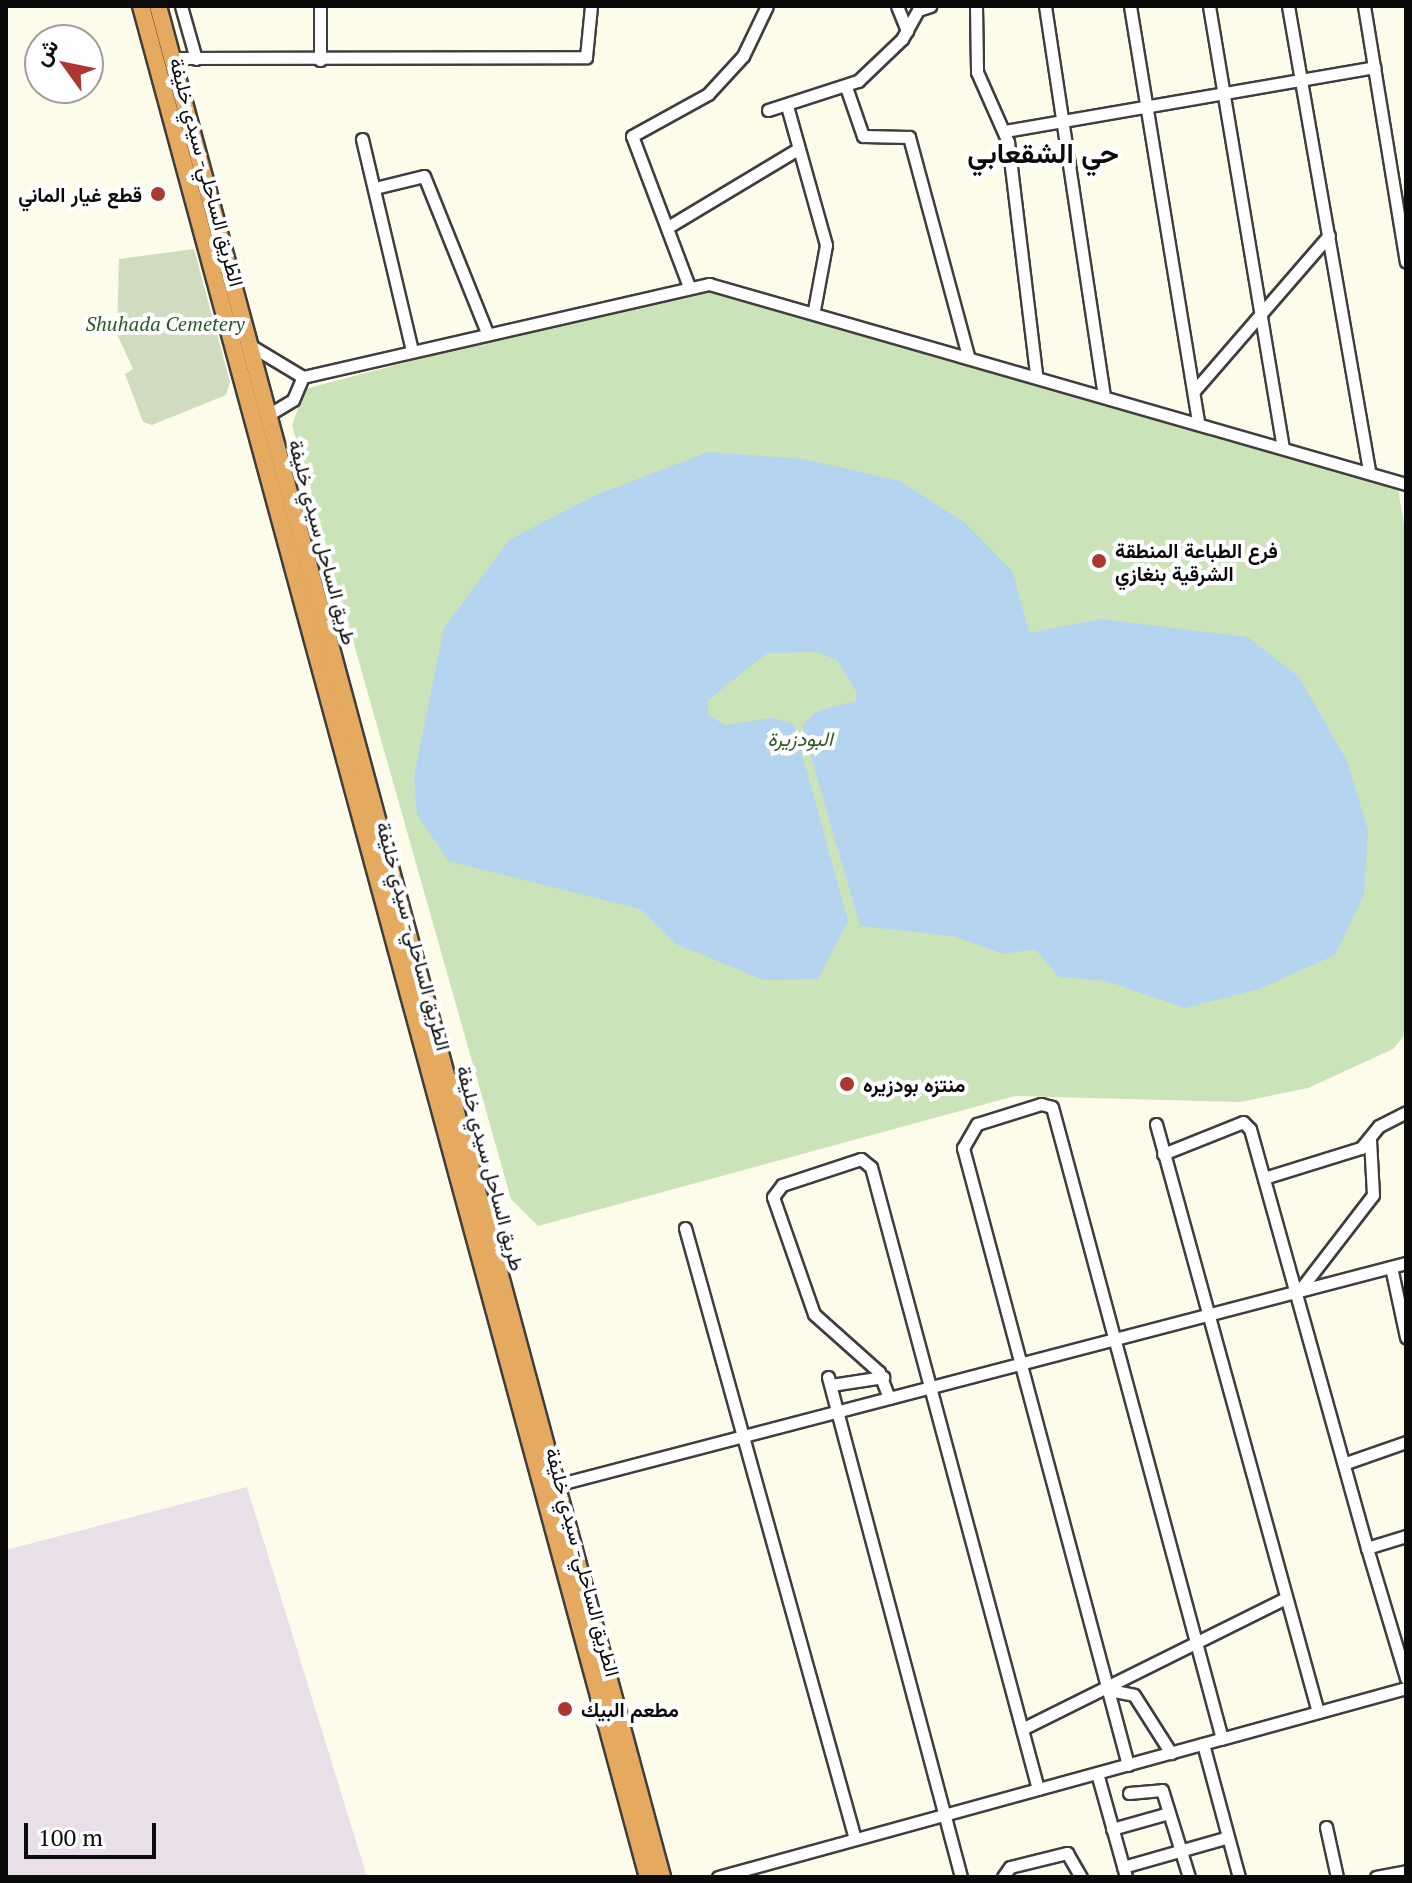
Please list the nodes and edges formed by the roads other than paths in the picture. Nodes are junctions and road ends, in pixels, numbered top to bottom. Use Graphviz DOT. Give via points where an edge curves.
graph roads {
  1 [pos="141,6"];
  2 [pos="158,6"];
  3 [pos="181,6"];
  4 [pos="320,6"];
  5 [pos="591,6"];
  6 [pos="767,6"];
  7 [pos="897,6"];
  8 [pos="930,6"];
  9 [pos="976,6"];
  10 [pos="1045,6"];
  11 [pos="1130,6"];
  12 [pos="1209,6"];
  13 [pos="1288,6"];
  14 [pos="1364,6"];
  15 [pos="907,31"];
  16 [pos="171,58"];
  17 [pos="196,59"];
  18 [pos="320,60"];
  19 [pos="1374,67"];
  20 [pos="1304,78"];
  21 [pos="846,87"];
  22 [pos="1224,93"];
  23 [pos="787,106"];
  24 [pos="1147,106"];
  25 [pos="768,110"];
  26 [pos="1066,121"];
  27 [pos="1005,131"];
  28 [pos="362,139"];
  29 [pos="798,149"];
  30 [pos="1400,185"];
  31 [pos="375,188"];
  32 [pos="668,227"];
  33 [pos="1329,235"];
  34 [pos="1406,262"];
  35 [pos="688,284"];
  36 [pos="814,310"];
  37 [pos="1262,313"];
  38 [pos="487,333"];
  39 [pos="247,343"];
  40 [pos="412,351"];
  41 [pos="968,356"];
  42 [pos="1036,375"];
  43 [pos="303,377"];
  44 [pos="1194,391"];
  45 [pos="1104,395"];
  46 [pos="268,415"];
  47 [pos="1198,423"];
  48 [pos="1283,446"];
  49 [pos="1369,472"];
  50 [pos="1406,484"];
  51 [pos="1406,1112"];
  52 [pos="1156,1124"];
  53 [pos="1370,1139"];
  54 [pos="1163,1154"];
  55 [pos="1264,1178"];
  56 [pos="685,1228"];
  57 [pos="1406,1263"];
  58 [pos="1391,1267"];
  59 [pos="1299,1291"];
  60 [pos="1204,1316"];
  61 [pos="1406,1337"];
  62 [pos="1112,1340"];
  63 [pos="1025,1363"];
  64 [pos="883,1377"];
  65 [pos="521,1385"];
  66 [pos="928,1388"];
  67 [pos="889,1398"];
  68 [pos="839,1411"];
  69 [pos="742,1437"];
  70 [pos="1406,1442"];
  71 [pos="1346,1463"];
  72 [pos="556,1485"];
  73 [pos="1406,1536"];
  74 [pos="1367,1548"];
  75 [pos="1284,1599"];
  76 [pos="1196,1637"];
  77 [pos="1406,1678"];
  78 [pos="1108,1686"];
  79 [pos="1406,1688"];
  80 [pos="1318,1712"];
  81 [pos="1022,1729"];
  82 [pos="1222,1739"];
  83 [pos="1203,1744"];
  84 [pos="1171,1753"];
  85 [pos="1128,1765"];
  86 [pos="1097,1773"];
  87 [pos="1038,1789"];
  88 [pos="1129,1793"];
  89 [pos="1169,1813"];
  90 [pos="947,1815"];
  91 [pos="1326,1827"];
  92 [pos="1112,1829"];
  93 [pos="1228,1837"];
  94 [pos="855,1839"];
  95 [pos="1181,1851"];
  96 [pos="766,1864"];
  97 [pos="1406,1871"];
  98 [pos="1123,1874"];
  99 [pos="661,1875"];
  100 [pos="718,1877"];
  101 [pos="770,1877"];
  102 [pos="961,1877"];
  103 [pos="1003,1877"];
  104 [pos="1081,1877"];
  105 [pos="1189,1877"];
  106 [pos="1239,1877"];
  107 [pos="1337,1877"];
  108 [pos="1376,1877"];
  1 -- 65 [label="highway, الطريق الساحلي- سيدي خليفة"];
  2 -- 16 [label="highway, طريق الساحل سيدي خليفة"];
  3 -- 17 [label="street"];
  4 -- 18 [label="street"];
  5 -- 18 [label="street" via="586,57"];
  6 -- 32 [label="street" via="743,56 708,94 632,136"];
  7 -- 15 [label="street"];
  8 -- 15 [label="street" via="918,10"];
  9 -- 27 [label="street" via="977,72"];
  10 -- 26 [label="street"];
  11 -- 24 [label="street"];
  12 -- 22 [label="street"];
  13 -- 20 [label="street"];
  14 -- 19 [label="street"];
  15 -- 21 [label="street"];
  16 -- 17 [label="street"];
  16 -- 39 [label="highway, طريق الساحل سيدي خليفة"];
  17 -- 18 [label="street"];
  19 -- 20 [label="street"];
  19 -- 30 [label="street"];
  20 -- 22 [label="street"];
  20 -- 33 [label="street"];
  21 -- 23 [label="street"];
  21 -- 41 [label="street" via="863,136 909,137"];
  22 -- 24 [label="street"];
  22 -- 37 [label="street"];
  23 -- 25 [label="street"];
  23 -- 29 [label="street"];
  24 -- 26 [label="street"];
  24 -- 44 [label="street"];
  26 -- 27 [label="street"];
  26 -- 45 [label="street"];
  27 -- 42 [label="street"];
  28 -- 31 [label="street"];
  29 -- 32 [label="street"];
  29 -- 36 [label="street" via="826,245"];
  30 -- 34 [label="street"];
  31 -- 38 [label="street" via="424,176"];
  31 -- 40 [label="street"];
  32 -- 35 [label="street"];
  33 -- 37 [label="street"];
  33 -- 49 [label="street"];
  35 -- 36 [label="street" via="721,285"];
  35 -- 38 [label="street"];
  36 -- 41 [label="street"];
  37 -- 44 [label="street"];
  37 -- 48 [label="street"];
  38 -- 40 [label="street"];
  39 -- 43 [label="street"];
  39 -- 46 [label="highway, طريق الساحل سيدي خليفة"];
  40 -- 43 [label="street"];
  41 -- 42 [label="street"];
  42 -- 45 [label="street"];
  43 -- 46 [label="street" via="293,400"];
  44 -- 47 [label="street"];
  45 -- 47 [label="street"];
  46 -- 65 [label="highway, طريق الساحل سيدي خليفة"];
  47 -- 48 [label="street"];
  48 -- 49 [label="street"];
  49 -- 50 [label="street"];
  51 -- 53 [label="street"];
  52 -- 54 [label="street"];
  53 -- 55 [label="street" via="1361,1148"];
  53 -- 59 [label="street" via="1373,1195"];
  54 -- 55 [label="street" via="1243,1122"];
  54 -- 60 [label="street"];
  55 -- 59 [label="street"];
  56 -- 69 [label="street"];
  57 -- 58 [label="street"];
  58 -- 59 [label="street"];
  58 -- 61 [label="street"];
  59 -- 60 [label="street"];
  59 -- 71 [label="street"];
  60 -- 62 [label="street"];
  60 -- 75 [label="street"];
  62 -- 63 [label="street"];
  62 -- 63 [label="street" via="1052,1107 1041,1104 977,1124 963,1148"];
  62 -- 76 [label="street"];
  63 -- 66 [label="street"];
  63 -- 78 [label="street"];
  64 -- 66 [label="street" via="814,1314 773,1197 782,1185 861,1159 871,1167"];
  64 -- 67 [label="street"];
  64 -- 68 [label="street" via="830,1381"];
  65 -- 72 [label="highway, طريق الساحل سيدي خليفة"];
  65 -- 99 [label="highway, الطريق الساحلي- سيدي خليفة"];
  66 -- 67 [label="street"];
  66 -- 81 [label="street"];
  67 -- 68 [label="street"];
  68 -- 69 [label="street"];
  68 -- 90 [label="street"];
  69 -- 72 [label="street"];
  69 -- 94 [label="street"];
  70 -- 71 [label="street"];
  71 -- 74 [label="street"];
  72 -- 99 [label="highway, طريق الساحل سيدي خليفة"];
  73 -- 74 [label="street"];
  74 -- 77 [label="street"];
  75 -- 76 [label="street"];
  75 -- 80 [label="street"];
  76 -- 78 [label="street"];
  76 -- 82 [label="street"];
  78 -- 81 [label="street"];
  78 -- 84 [label="street" via="1134,1695"];
  78 -- 85 [label="street"];
  79 -- 80 [label="street"];
  80 -- 82 [label="street"];
  81 -- 87 [label="street"];
  82 -- 83 [label="street"];
  83 -- 84 [label="street"];
  83 -- 93 [label="street"];
  84 -- 85 [label="street"];
  85 -- 86 [label="street"];
  86 -- 87 [label="street"];
  86 -- 92 [label="street"];
  87 -- 90 [label="street"];
  88 -- 89 [label="street" via="1158,1787"];
  89 -- 92 [label="street"];
  89 -- 95 [label="street"];
  90 -- 94 [label="street"];
  90 -- 102 [label="street"];
  91 -- 107 [label="street"];
  92 -- 98 [label="street"];
  93 -- 95 [label="street"];
  93 -- 106 [label="street"];
  94 -- 96 [label="street"];
  95 -- 98 [label="street"];
  95 -- 105 [label="street"];
  96 -- 100 [label="street"];
  96 -- 101 [label="street"];
  97 -- 108 [label="street"];
  103 -- 104 [label="street" via="1010,1867 1067,1853"];
}
